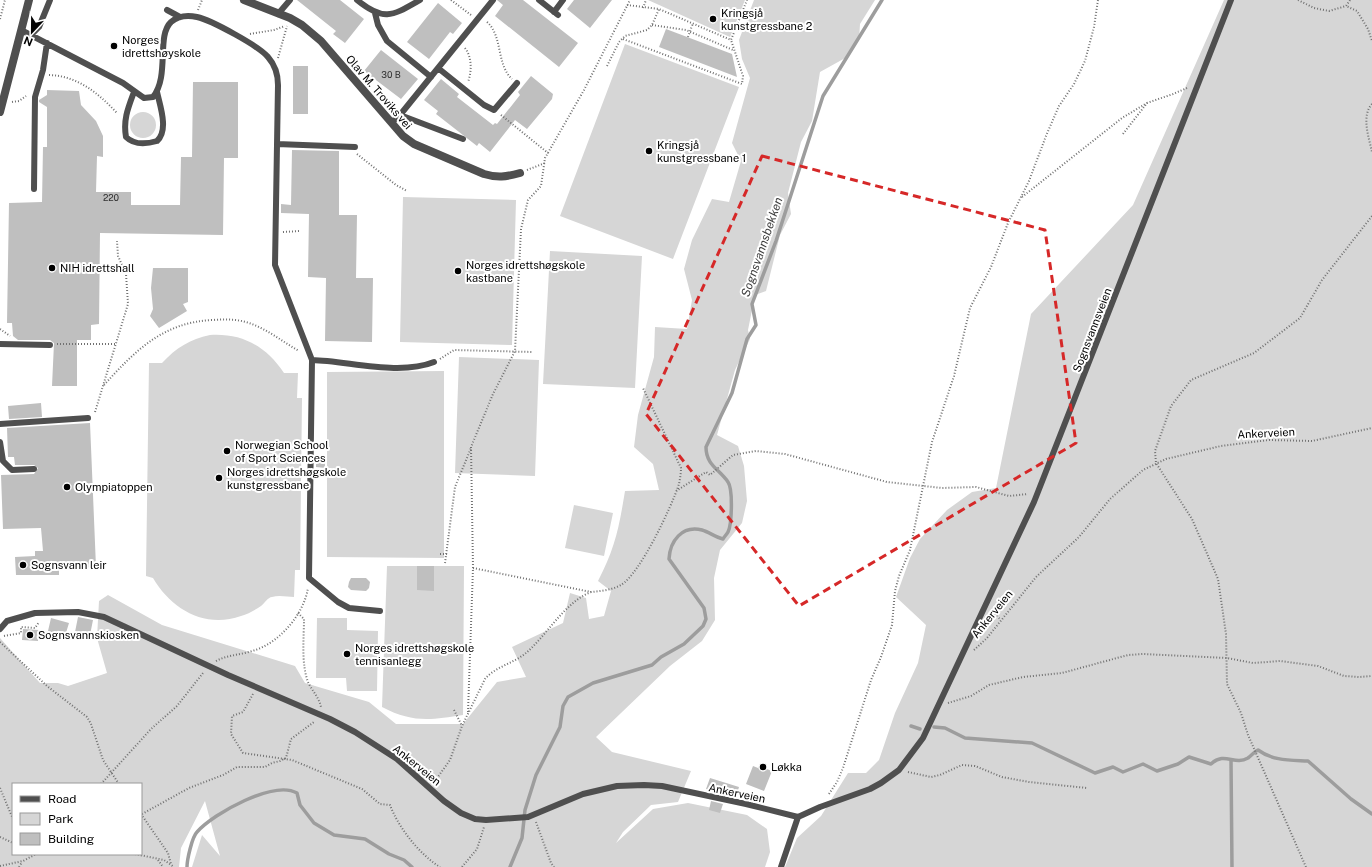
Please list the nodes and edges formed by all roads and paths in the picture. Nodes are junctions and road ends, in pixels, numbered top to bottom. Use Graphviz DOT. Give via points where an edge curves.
graph roads {
  1 [pos="6,0"];
  2 [pos="29,0"];
  3 [pos="50,0"];
  4 [pos="202,0"];
  5 [pos="244,0"];
  6 [pos="290,0"];
  7 [pos="357,0"];
  8 [pos="420,0"];
  9 [pos="451,0"];
  10 [pos="493,0"];
  11 [pos="539,0"];
  12 [pos="563,0"];
  13 [pos="630,0"];
  14 [pos="646,0"];
  15 [pos="747,0"];
  16 [pos="1098,0"];
  17 [pos="1231,0"];
  18 [pos="1298,0"];
  19 [pos="1350,0"];
  20 [pos="627,5"];
  21 [pos="1346,6"];
  22 [pos="643,8"];
  23 [pos="659,9"];
  24 [pos="167,10"];
  25 [pos="198,10"];
  26 [pos="375,13"];
  27 [pos="278,14"];
  28 [pos="180,17"];
  29 [pos="478,18"];
  30 [pos="0,19"];
  31 [pos="693,23"];
  32 [pos="652,25"];
  33 [pos="21,30"];
  34 [pos="690,31"];
  35 [pos="31,35"];
  36 [pos="245,35"];
  37 [pos="688,37"];
  38 [pos="623,39"];
  39 [pos="460,40"];
  40 [pos="731,40"];
  41 [pos="1372,41"];
  42 [pos="46,43"];
  43 [pos="734,50"];
  44 [pos="276,60"];
  45 [pos="607,66"];
  46 [pos="438,68"];
  47 [pos="41,75"];
  48 [pos="431,77"];
  49 [pos="1198,81"];
  50 [pos="517,83"];
  51 [pos="36,89"];
  52 [pos="464,90"];
  53 [pos="134,92"];
  54 [pos="157,92"];
  55 [pos="11,102"];
  56 [pos="1147,103"];
  57 [pos="1372,104"];
  58 [pos="494,110"];
  59 [pos="0,112"];
  60 [pos="117,113"];
  61 [pos="400,115"];
  62 [pos="392,122"];
  63 [pos="1123,134"];
  64 [pos="463,139"];
  65 [pos="277,144"];
  66 [pos="352,147"];
  67 [pos="1372,152"];
  68 [pos="548,153"];
  69 [pos="545,163"];
  70 [pos="520,173"];
  71 [pos="34,189"];
  72 [pos="407,191"];
  73 [pos="1021,197"];
  74 [pos="1372,216"];
  75 [pos="300,231"];
  76 [pos="274,239"];
  77 [pos="117,241"];
  78 [pos="0,344"];
  79 [pos="58,344"];
  80 [pos="116,344"];
  81 [pos="50,345"];
  82 [pos="515,351"];
  83 [pos="533,352"];
  84 [pos="312,358"];
  85 [pos="434,362"];
  86 [pos="104,385"];
  87 [pos="643,388"];
  88 [pos="88,418"];
  89 [pos="0,424"];
  90 [pos="1372,428"];
  91 [pos="0,442"];
  92 [pos="471,447"];
  93 [pos="1156,463"];
  94 [pos="34,469"];
  95 [pos="924,485"];
  96 [pos="676,491"];
  97 [pos="1037,495"];
  98 [pos="440,554"];
  99 [pos="447,554"];
  100 [pos="446,563"];
  101 [pos="473,568"];
  102 [pos="591,592"];
  103 [pos="307,594"];
  104 [pos="985,607"];
  105 [pos="380,611"];
  106 [pos="298,613"];
  107 [pos="1000,619"];
  108 [pos="35,628"];
  109 [pos="0,629"];
  110 [pos="0,637"];
  111 [pos="0,642"];
  112 [pos="1227,658"];
  113 [pos="959,661"];
  114 [pos="209,664"];
  115 [pos="1372,676"];
  116 [pos="256,687"];
  117 [pos="938,706"];
  118 [pos="454,710"];
  119 [pos="468,712"];
  120 [pos="319,714"];
  121 [pos="462,726"];
  122 [pos="286,758"];
  123 [pos="899,770"];
  124 [pos="111,773"];
  125 [pos="102,783"];
  126 [pos="118,783"];
  127 [pos="430,786"];
  128 [pos="0,788"];
  129 [pos="1087,788"];
  130 [pos="820,807"];
  131 [pos="142,813"];
  132 [pos="142,815"];
  133 [pos="534,815"];
  134 [pos="12,817"];
  135 [pos="798,817"];
  136 [pos="486,820"];
  137 [pos="0,837"];
  138 [pos="12,843"];
  139 [pos="26,855"];
  140 [pos="34,855"];
  141 [pos="139,855"];
  142 [pos="27,858"];
  143 [pos="158,860"];
  144 [pos="23,861"];
  145 [pos="171,864"];
  146 [pos="0,866"];
  147 [pos="19,867"];
  148 [pos="163,867"];
  149 [pos="174,867"];
  150 [pos="440,867"];
  151 [pos="462,867"];
  152 [pos="554,867"];
  153 [pos="781,867"];
  154 [pos="1306,867"];
  1 -- 30 [label="path"];
  2 -- 33 [label="street"];
  3 -- 35 [label="lane" via="39,27"];
  4 -- 25 [label="path"];
  5 -- 27 [label="street, Olav M. Troviks vei"];
  6 -- 27 [label="lane"];
  7 -- 26 [label="lane"];
  8 -- 26 [label="lane" via="395,14"];
  9 -- 29 [label="path"];
  10 -- 29 [label="lane"];
  11 -- 12 [label="lane" via="556,13"];
  13 -- 20 [label="path"];
  14 -- 22 [label="path"];
  15 -- 40 [label="path"];
  16 -- 73 [label="path" via="1085,61 1059,106 1030,181"];
  17 -- 49 [label="lane, Sognsvannsveien"];
  18 -- 21 [label="path" via="1314,8 1329,11"];
  19 -- 21 [label="path"];
  20 -- 22 [label="path"];
  20 -- 68 [label="path" via="584,90"];
  21 -- 41 [label="path" via="1357,11"];
  22 -- 23 [label="path"];
  23 -- 31 [label="path"];
  23 -- 32 [label="path"];
  24 -- 28 [label="lane"];
  26 -- 48 [label="lane" via="387,41"];
  27 -- 62 [label="street, Olav M. Troviks vei" via="302,25 321,41"];
  28 -- 54 [label="lane" via="169,24 164,35 164,61"];
  28 -- 65 [label="lane" via="192,16 203,19 261,50 269,58 278,79"];
  29 -- 39 [label="lane"];
  29 -- 50 [label="path" via="492,26 506,72"];
  31 -- 34 [label="path"];
  31 -- 40 [label="path"];
  32 -- 34 [label="path"];
  32 -- 38 [label="path" via="647,30"];
  33 -- 35 [label="lane"];
  33 -- 59 [label="street"];
  34 -- 37 [label="path"];
  34 -- 43 [label="path"];
  35 -- 42 [label="lane"];
  36 -- 44 [label="path" via="274,30 288,24"];
  38 -- 43 [label="path" via="742,84 743,76"];
  38 -- 45 [label="path"];
  39 -- 46 [label="lane"];
  39 -- 52 [label="path" via="468,52 471,65"];
  40 -- 43 [label="path"];
  42 -- 47 [label="lane"];
  42 -- 53 [label="lane" via="123,83"];
  46 -- 48 [label="lane"];
  46 -- 52 [label="lane"];
  47 -- 51 [label="lane"];
  47 -- 60 [label="path" via="78,82 94,90"];
  48 -- 61 [label="lane"];
  49 -- 56 [label="path" via="1179,92"];
  49 -- 97 [label="lane, Sognsvannsveien"];
  50 -- 58 [label="lane"];
  51 -- 55 [label="path" via="19,101"];
  51 -- 71 [label="lane"];
  52 -- 58 [label="lane"];
  53 -- 54 [label="lane" via="144,98 153,97"];
  53 -- 54 [label="lane" via="126,111 126,137 135,143 151,143 157,141 162,134 163,122"];
  56 -- 63 [label="path"];
  56 -- 73 [label="path" via="1122,118"];
  57 -- 67 [label="path" via="1366,124"];
  58 -- 68 [label="path"];
  61 -- 62 [label="lane"];
  61 -- 64 [label="lane"];
  62 -- 70 [label="street, Olav M. Troviks vei" via="403,136 414,144 484,174 496,178"];
  65 -- 66 [label="lane"];
  65 -- 76 [label="lane"];
  66 -- 72 [label="path" via="392,182"];
  68 -- 69 [label="path"];
  69 -- 70 [label="path"];
  69 -- 82 [label="path" via="541,186 528,200 520,229"];
  73 -- 95 [label="path" via="970,308 954,376 932,442"];
  74 -- 93 [label="path" via="1322,280 1300,318 1254,354 1191,380 1171,406 1155,451"];
  75 -- 76 [label="path" via="285,231"];
  76 -- 84 [label="lane" via="275,265"];
  77 -- 80 [label="path" via="118,256 126,274 129,294 126,314"];
  78 -- 81 [label="lane"];
  79 -- 80 [label="path"];
  80 -- 86 [label="path"];
  82 -- 83 [label="path"];
  82 -- 85 [label="path" via="454,350"];
  82 -- 92 [label="path" via="493,394"];
  84 -- 85 [label="lane" via="383,367 424,366"];
  84 -- 86 [label="path" via="251,324 228,319 201,320 178,326 152,340 124,362"];
  84 -- 105 [label="lane" via="309,578 348,608"];
  86 -- 88 [label="path" via="95,412"];
  87 -- 96 [label="path" via="681,468"];
  88 -- 89 [label="lane"];
  90 -- 93 [label="path, Ankerveien" via="1312,441 1269,440 1221,446 1186,453"];
  91 -- 94 [label="lane" via="3,461 12,470"];
  92 -- 99 [label="path" via="455,487"];
  92 -- 101 [label="path"];
  93 -- 107 [label="path, Ankerveien" via="1143,470 1110,499 1079,537 1036,577"];
  93 -- 112 [label="path" via="1192,519 1218,579"];
  95 -- 96 [label="path" via="887,482 786,454 756,451 733,455 710,475 706,472"];
  95 -- 97 [label="path" via="976,487 1009,496"];
  95 -- 130 [label="path" via="910,550 895,591 892,625 882,657 871,680 837,782"];
  96 -- 102 [label="path" via="649,548 631,576 611,589"];
  97 -- 104 [label="lane, Sognsvannsveien"];
  98 -- 99 [label="path"];
  99 -- 100 [label="path"];
  101 -- 102 [label="path"];
  101 -- 119 [label="path"];
  102 -- 119 [label="path" via="577,599 526,653 490,673"];
  103 -- 106 [label="path"];
  104 -- 107 [label="path"];
  104 -- 113 [label="lane, Sognsvannsveien"];
  106 -- 114 [label="path" via="267,645 254,651 220,658"];
  106 -- 120 [label="path" via="304,619 304,654 308,682 319,699"];
  107 -- 113 [label="path, Ankerveien" via="983,642"];
  108 -- 110 [label="path" via="21,628 21,633"];
  109 -- 114 [label="lane, Ankerveien" via="7,621 29,614 87,613 104,617"];
  111 -- 124 [label="path" via="46,686 86,717 91,724 103,760"];
  112 -- 115 [label="path" via="1253,663 1280,661 1318,666 1344,676"];
  112 -- 117 [label="path" via="1128,655 1062,673 1024,677 989,686 971,696"];
  112 -- 154 [label="path" via="1226,684 1241,713"];
  113 -- 117 [label="lane"];
  114 -- 116 [label="lane, Ankerveien"];
  114 -- 124 [label="path" via="177,706 151,729"];
  116 -- 120 [label="lane, Ankerveien"];
  116 -- 122 [label="path" via="244,712 232,716 231,734 243,753"];
  117 -- 123 [label="lane" via="923,738"];
  118 -- 121 [label="path"];
  119 -- 121 [label="path"];
  120 -- 122 [label="path" via="310,726 291,739"];
  120 -- 127 [label="lane, Ankerveien" via="355,732 397,759"];
  121 -- 127 [label="path" via="446,768"];
  122 -- 131 [label="path" via="265,767 237,767 189,788"];
  122 -- 150 [label="path" via="362,789 380,804 390,805 405,835"];
  123 -- 129 [label="path" via="931,777 962,765 975,766 1002,777"];
  123 -- 130 [label="lane" via="870,789"];
  124 -- 125 [label="path"];
  124 -- 126 [label="path"];
  127 -- 136 [label="lane, Ankerveien" via="444,801 461,813"];
  128 -- 134 [label="path"];
  130 -- 135 [label="lane"];
  132 -- 145 [label="path" via="168,853"];
  133 -- 135 [label="lane, Ankerveien" via="583,794 617,786 644,784"];
  133 -- 136 [label="lane, Ankerveien"];
  133 -- 152 [label="path"];
  135 -- 153 [label="lane"];
  136 -- 151 [label="path" via="477,849"];
  137 -- 138 [label="path"];
  139 -- 142 [label="path"];
  140 -- 142 [label="path"];
  141 -- 143 [label="path"];
  142 -- 144 [label="path"];
  143 -- 145 [label="path"];
  143 -- 148 [label="path"];
  144 -- 146 [label="path"];
  144 -- 147 [label="path"];
  145 -- 149 [label="path"];
}
